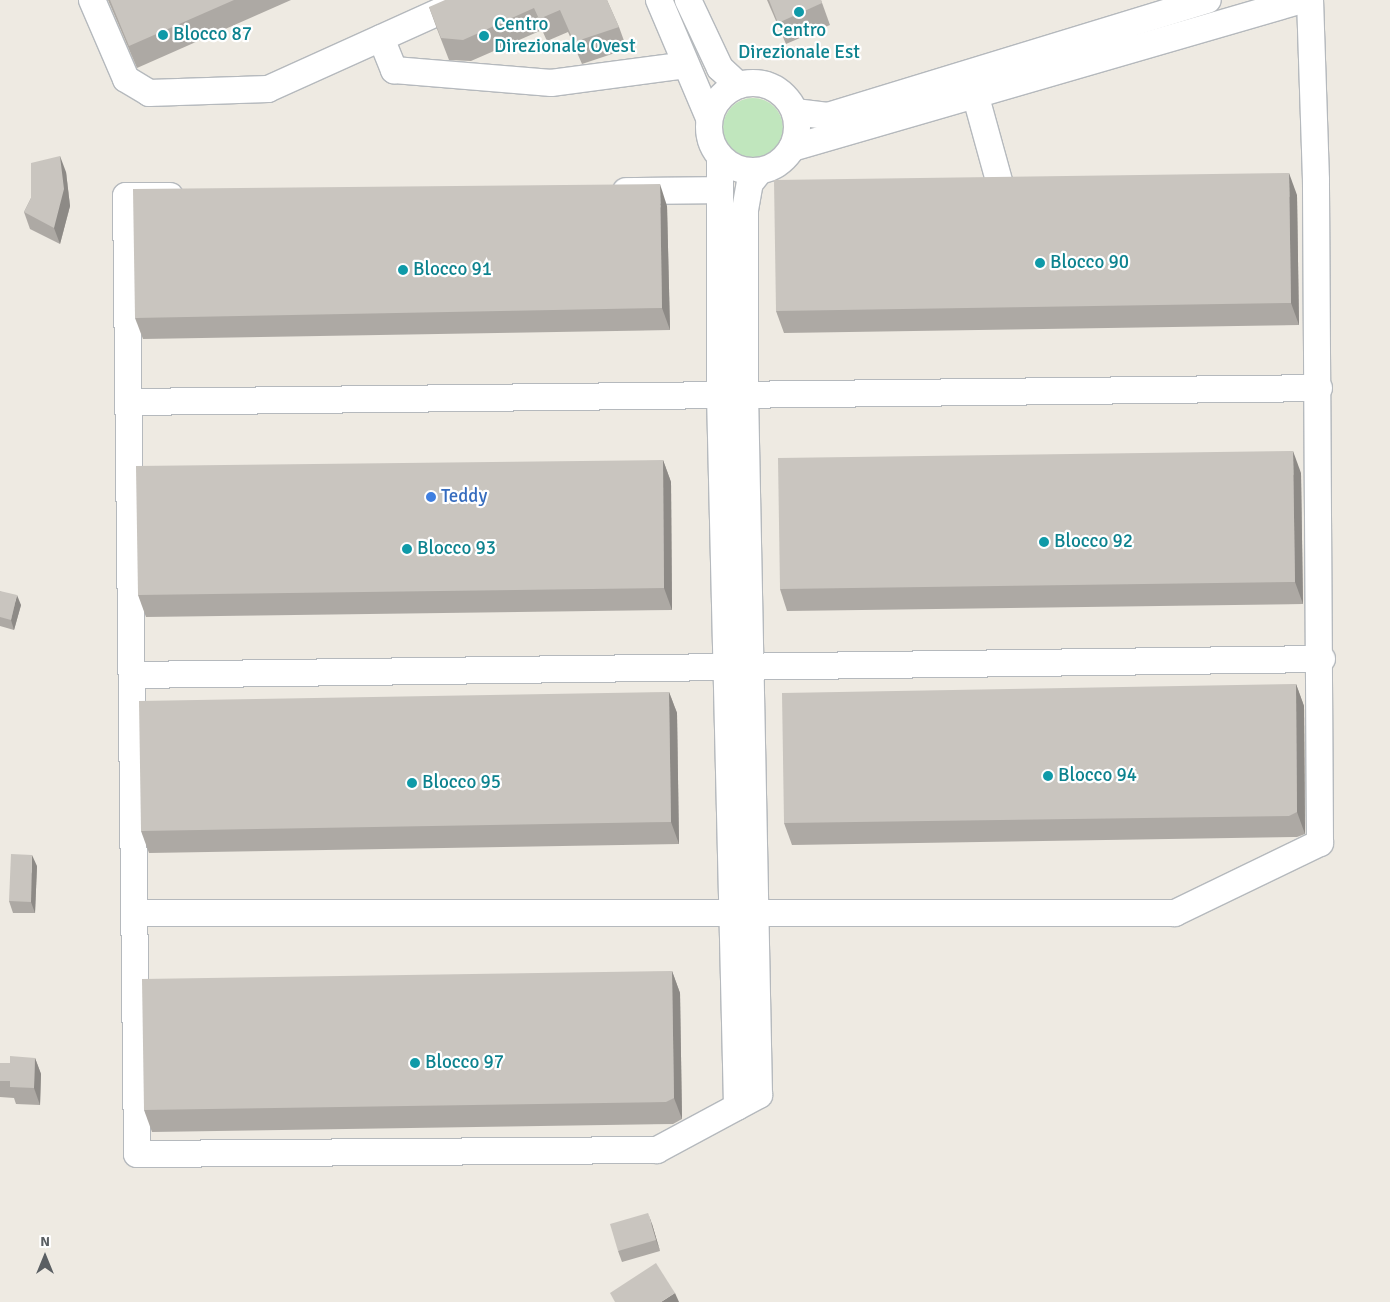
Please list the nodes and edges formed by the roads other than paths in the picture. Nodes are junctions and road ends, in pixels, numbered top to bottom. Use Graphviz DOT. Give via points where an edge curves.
graph roads {
  1 [pos="92,0"];
  2 [pos="465,0"];
  3 [pos="659,0"];
  4 [pos="688,0"];
  5 [pos="1208,0"];
  6 [pos="1302,0"];
  7 [pos="1310,0"];
  8 [pos="381,38"];
  9 [pos="682,54"];
  10 [pos="738,85"];
  11 [pos="972,85"];
  12 [pos="796,112"];
  13 [pos="709,118"];
  14 [pos="792,148"];
  15 [pos="720,158"];
  16 [pos="759,172"];
  17 [pos="1286,180"];
  18 [pos="1316,180"];
  19 [pos="1000,184"];
  20 [pos="1030,184"];
  21 [pos="970,185"];
  22 [pos="718,190"];
  23 [pos="600,191"];
  24 [pos="196,195"];
  25 [pos="1318,388"];
  26 [pos="732,395"];
  27 [pos="129,402"];
  28 [pos="1322,659"];
  29 [pos="738,666"];
  30 [pos="132,675"];
  31 [pos="744,912"];
  32 [pos="135,914"];
  1 -- 8 [label="lane" via="126,79 149,93 268,89"];
  2 -- 8 [label="lane"];
  3 -- 9 [label="lane"];
  4 -- 10 [label="lane" via="720,68"];
  5 -- 11 [label="lane"];
  6 -- 11 [label="lane"];
  7 -- 18 [label="lane"];
  8 -- 9 [label="lane" via="394,70 551,83 643,68"];
  9 -- 13 [label="lane"];
  10 -- 12 [label="lane" via="768,85 782,93"];
  10 -- 13 [label="lane" via="714,104"];
  11 -- 12 [label="lane" via="828,116"];
  11 -- 14 [label="lane"];
  11 -- 19 [label="lane"];
  12 -- 14 [label="lane"];
  13 -- 15 [label="lane" via="708,133"];
  14 -- 16 [label="lane" via="772,168"];
  15 -- 16 [label="lane" via="745,171"];
  15 -- 22 [label="lane"];
  16 -- 26 [label="lane" via="750,183 745,210"];
  17 -- 18 [label="lane"];
  18 -- 25 [label="lane"];
  19 -- 20 [label="lane"];
  19 -- 21 [label="lane"];
  22 -- 23 [label="lane"];
  22 -- 26 [label="lane"];
  24 -- 27 [label="lane" via="126,196"];
  25 -- 26 [label="lane"];
  25 -- 28 [label="lane"];
  26 -- 27 [label="lane"];
  26 -- 29 [label="lane"];
  27 -- 30 [label="lane"];
  28 -- 29 [label="lane"];
  28 -- 31 [label="lane" via="1320,843 1175,912"];
  29 -- 30 [label="lane"];
  29 -- 31 [label="lane"];
  30 -- 32 [label="lane"];
  31 -- 32 [label="lane"];
  31 -- 32 [label="lane" via="748,1101 657,1150 137,1154"];
}
